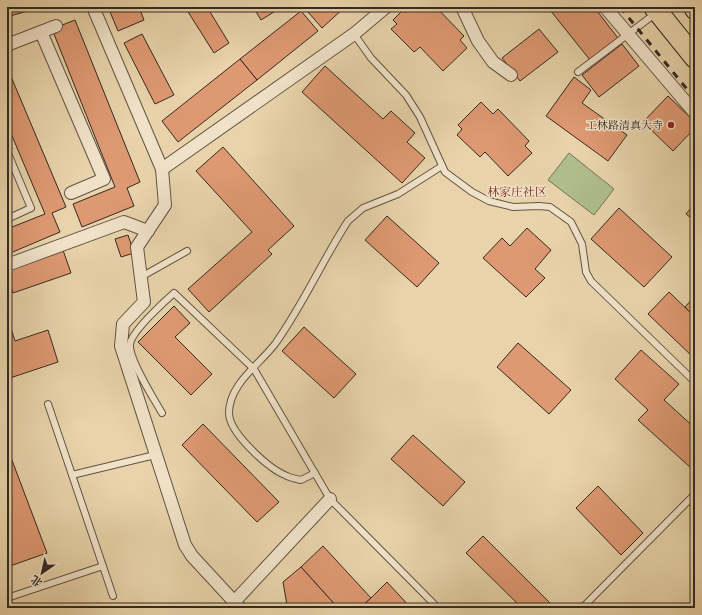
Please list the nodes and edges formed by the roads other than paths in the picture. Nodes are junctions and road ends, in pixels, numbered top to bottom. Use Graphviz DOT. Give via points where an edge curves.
graph roads {
  1 [pos="93,7"];
  2 [pos="386,7"];
  3 [pos="462,7"];
  4 [pos="605,7"];
  5 [pos="656,9"];
  6 [pos="56,26"];
  7 [pos="40,32"];
  8 [pos="354,34"];
  9 [pos="628,36"];
  10 [pos="7,45"];
  11 [pos="695,58"];
  12 [pos="578,72"];
  13 [pos="511,75"];
  14 [pos="695,112"];
  15 [pos="7,151"];
  16 [pos="442,166"];
  17 [pos="162,169"];
  18 [pos="72,193"];
  19 [pos="7,219"];
  20 [pos="148,231"];
  21 [pos="187,251"];
  22 [pos="7,265"];
  23 [pos="141,277"];
  24 [pos="254,369"];
  25 [pos="695,382"];
  26 [pos="48,404"];
  27 [pos="162,413"];
  28 [pos="155,455"];
  29 [pos="315,473"];
  30 [pos="72,475"];
  31 [pos="695,494"];
  32 [pos="330,499"];
  33 [pos="103,566"];
  34 [pos="114,596"];
  35 [pos="7,598"];
  36 [pos="235,606"];
  37 [pos="438,608"];
  38 [pos="582,608"];
  1 -- 17 [label="street"];
  2 -- 8 [label="street"];
  3 -- 13 [label="street" via="478,41 493,62"];
  4 -- 9 [label="street"];
  5 -- 9 [label="lane"];
  5 -- 11 [label="highway"];
  6 -- 7 [label="street"];
  7 -- 10 [label="street"];
  7 -- 18 [label="street" via="104,179"];
  8 -- 16 [label="lane" via="371,58 406,95 420,117"];
  8 -- 17 [label="street"];
  9 -- 12 [label="lane"];
  9 -- 14 [label="street"];
  15 -- 19 [label="lane" via="31,208"];
  16 -- 24 [label="lane" via="398,194 363,208 348,221 275,344"];
  16 -- 25 [label="lane" via="445,172 489,201 513,207 550,207 571,222 582,244 586,272 591,281"];
  17 -- 20 [label="street" via="165,205"];
  20 -- 22 [label="street" via="124,222"];
  20 -- 23 [label="street" via="137,247"];
  21 -- 23 [label="lane"];
  23 -- 28 [label="street" via="144,302 123,324 120,346"];
  24 -- 27 [label="lane" via="174,293 160,305 130,344 134,360"];
  24 -- 29 [label="lane"];
  24 -- 29 [label="lane" via="243,379 231,398 229,414 232,426 268,465 286,476 301,480"];
  26 -- 30 [label="lane"];
  28 -- 30 [label="lane"];
  28 -- 36 [label="street" via="185,545"];
  29 -- 32 [label="lane"];
  30 -- 33 [label="lane"];
  31 -- 38 [label="lane"];
  32 -- 36 [label="street"];
  32 -- 37 [label="lane"];
  33 -- 34 [label="lane"];
  33 -- 35 [label="lane"];
}
